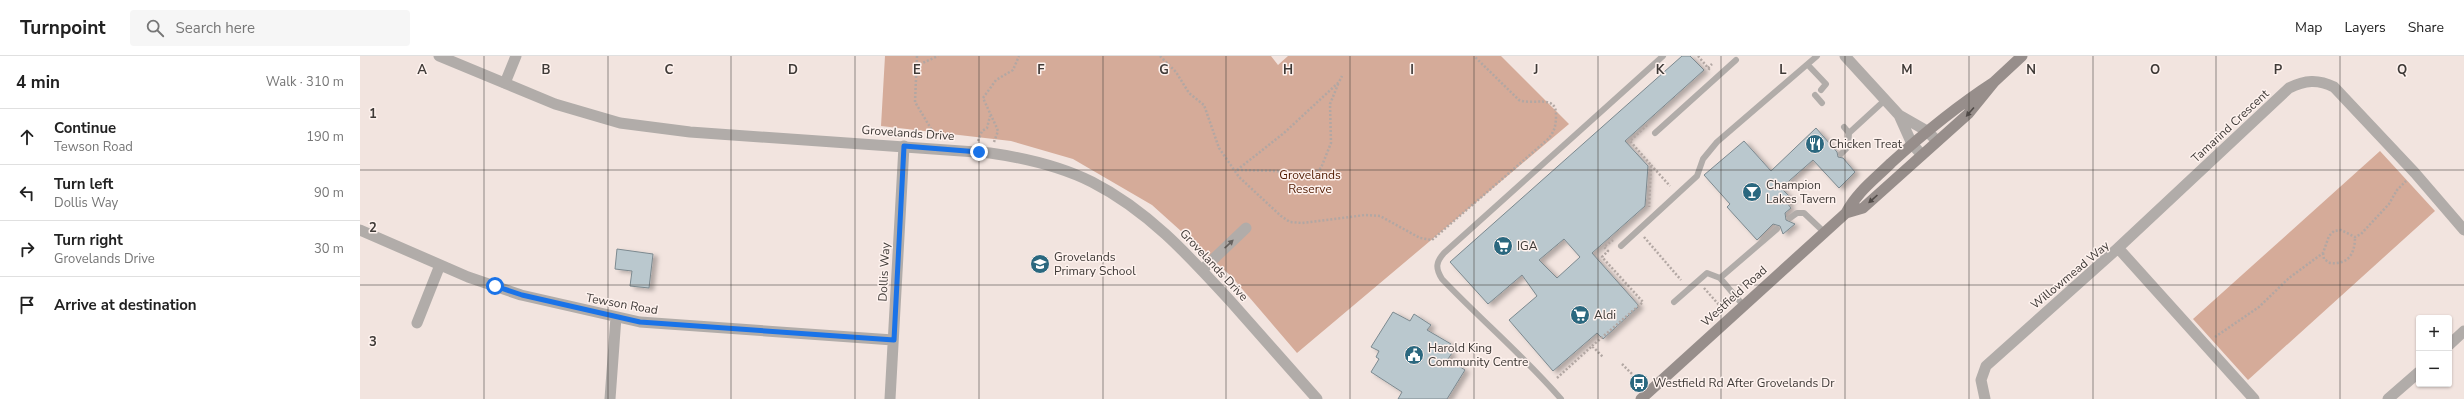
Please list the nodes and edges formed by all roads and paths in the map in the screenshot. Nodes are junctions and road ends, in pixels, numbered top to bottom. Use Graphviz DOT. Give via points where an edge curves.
graph roads {
  1 [pos="439,56"];
  2 [pos="516,56"];
  3 [pos="917,56"];
  4 [pos="938,56"];
  5 [pos="1018,56"];
  6 [pos="1160,56"];
  7 [pos="1474,56"];
  8 [pos="1663,56"];
  9 [pos="1698,56"];
  10 [pos="1817,56"];
  11 [pos="1845,56"];
  12 [pos="2022,56"];
  13 [pos="1736,60"];
  14 [pos="1712,64"];
  15 [pos="1808,65"];
  16 [pos="916,66"];
  17 [pos="1708,68"];
  18 [pos="1704,74"];
  19 [pos="1342,76"];
  20 [pos="1339,82"];
  21 [pos="1994,82"];
  22 [pos="505,83"];
  23 [pos="1821,90"];
  24 [pos="1815,95"];
  25 [pos="1885,100"];
  26 [pos="1822,103"];
  27 [pos="990,115"];
  28 [pos="1899,115"];
  29 [pos="1653,120"];
  30 [pos="1844,127"];
  31 [pos="1927,131"];
  32 [pos="1655,133"];
  33 [pos="1850,133"];
  34 [pos="936,137"];
  35 [pos="978,141"];
  36 [pos="1937,141"];
  37 [pos="994,142"];
  38 [pos="1912,144"];
  39 [pos="904,146"];
  40 [pos="1841,154"];
  41 [pos="1922,155"];
  42 [pos="1651,165"];
  43 [pos="1236,170"];
  44 [pos="1666,175"];
  45 [pos="1663,178"];
  46 [pos="2408,179"];
  47 [pos="1667,190"];
  48 [pos="1654,202"];
  49 [pos="1650,206"];
  50 [pos="1645,211"];
  51 [pos="1846,213"];
  52 [pos="1790,218"];
  53 [pos="1246,228"];
  54 [pos="1778,229"];
  55 [pos="360,230"];
  56 [pos="2464,230"];
  57 [pos="1824,232"];
  58 [pos="1643,236"];
  59 [pos="2355,237"];
  60 [pos="1615,238"];
  61 [pos="1621,246"];
  62 [pos="2118,248"];
  63 [pos="2323,253"];
  64 [pos="440,265"];
  65 [pos="1202,270"];
  66 [pos="1720,278"];
  67 [pos="1681,280"];
  68 [pos="1704,288"];
  69 [pos="1674,302"];
  70 [pos="1743,305"];
  71 [pos="1720,306"];
  72 [pos="616,317"];
  73 [pos="417,323"];
  74 [pos="2464,331"];
  75 [pos="894,340"];
  76 [pos="2212,340"];
  77 [pos="2452,342"];
  78 [pos="1592,346"];
  79 [pos="1603,357"];
  80 [pos="1622,364"];
  81 [pos="2416,375"];
  82 [pos="1634,376"];
  83 [pos="1557,378"];
  84 [pos="610,399"];
  85 [pos="890,399"];
  86 [pos="1318,399"];
  87 [pos="1561,399"];
  88 [pos="1640,399"];
  89 [pos="1985,399"];
  90 [pos="2254,399"];
  91 [pos="2388,399"];
  1 -- 22 [label="street, Grovelands Drive"];
  2 -- 22 [label="street"];
  3 -- 16 [label="path"];
  4 -- 16 [label="path"];
  5 -- 27 [label="path" via="1013,70 996,80 983,98"];
  6 -- 43 [label="path" via="1176,72 1189,93 1204,105 1220,148"];
  7 -- 43 [label="path" via="1519,100 1552,103 1555,108 1555,126 1547,140 1432,240 1420,238 1389,220 1373,215 1302,223 1290,222 1276,212"];
  8 -- 87 [label="lane" via="1437,261 1437,271 1442,279 1482,321 1510,344"];
  9 -- 17 [label="path"];
  10 -- 15 [label="lane"];
  11 -- 25 [label="street"];
  12 -- 21 [label="main road, Westfield Road"];
  13 -- 32 [label="lane"];
  14 -- 17 [label="path"];
  15 -- 23 [label="lane" via="1826,84"];
  15 -- 61 [label="lane" via="1717,142 1703,159 1696,176"];
  16 -- 34 [label="path" via="915,102"];
  17 -- 18 [label="path"];
  19 -- 20 [label="path"];
  20 -- 43 [label="path" via="1284,133"];
  20 -- 43 [label="path" via="1330,104 1331,143 1321,168 1316,172 1292,175 1277,171"];
  21 -- 31 [label="main road, Westfield Road" via="1958,104"];
  21 -- 36 [label="main road, Westfield Road, one-way" via="1968,114"];
  22 -- 39 [label="street, Grovelands Drive" via="555,104 620,123 690,132"];
  24 -- 26 [label="lane"];
  25 -- 28 [label="street"];
  25 -- 33 [label="lane"];
  27 -- 35 [label="path" via="987,128 982,131"];
  27 -- 37 [label="path" via="998,131"];
  28 -- 31 [label="street"];
  28 -- 38 [label="street"];
  29 -- 42 [label="path" via="1630,141"];
  30 -- 33 [label="lane"];
  31 -- 36 [label="street"];
  31 -- 38 [label="main road, Westfield Road"];
  33 -- 40 [label="lane" via="1848,147"];
  36 -- 41 [label="main road, Westfield Road"];
  38 -- 41 [label="street"];
  38 -- 51 [label="main road, Westfield Road" via="1855,197"];
  39 -- 65 [label="street, Grovelands Drive" via="1017,157 1090,181 1151,220"];
  39 -- 75 [label="street, Dollis Way"];
  41 -- 51 [label="main road, Westfield Road, one-way" via="1863,208"];
  42 -- 45 [label="path"];
  42 -- 49 [label="path"];
  44 -- 45 [label="path"];
  45 -- 47 [label="path" via="1670,186"];
  46 -- 59 [label="path" via="2397,190 2389,204"];
  48 -- 49 [label="path"];
  49 -- 50 [label="path"];
  51 -- 57 [label="main road, Westfield Road"];
  52 -- 57 [label="lane" via="1804,212"];
  65 -- 53 [label="street, one-way"];
  54 -- 66 [label="lane"];
  55 -- 64 [label="street, Tewson Road"];
  56 -- 62 [label="street, Tamarind Crescent" via="2334,87 2314,81 2300,82 2289,88"];
  57 -- 70 [label="main road, Westfield Road"];
  58 -- 67 [label="path"];
  59 -- 63 [label="path" via="2341,230 2334,231 2329,236"];
  59 -- 63 [label="path" via="2354,252 2346,261 2330,263 2324,259"];
  60 -- 78 [label="path" via="1604,247 1608,251 1602,257 1643,302"];
  62 -- 89 [label="street, Willowmead Way" via="1986,366 1981,380"];
  62 -- 90 [label="street, Willowmead Way"];
  63 -- 76 [label="path" via="2289,278 2259,307"];
  64 -- 72 [label="street, Tewson Road" via="522,295"];
  64 -- 73 [label="street"];
  65 -- 86 [label="street, Grovelands Drive"];
  66 -- 69 [label="lane" via="1707,273"];
  66 -- 70 [label="lane"];
  68 -- 71 [label="path"];
  70 -- 88 [label="main road, Westfield Road"];
  72 -- 75 [label="street, Tewson Road" via="640,322"];
  72 -- 84 [label="street"];
  74 -- 77 [label="street"];
  75 -- 85 [label="street, Dollis Way"];
  78 -- 79 [label="path"];
  78 -- 83 [label="path"];
  80 -- 82 [label="path"];
  81 -- 91 [label="street"];
}
